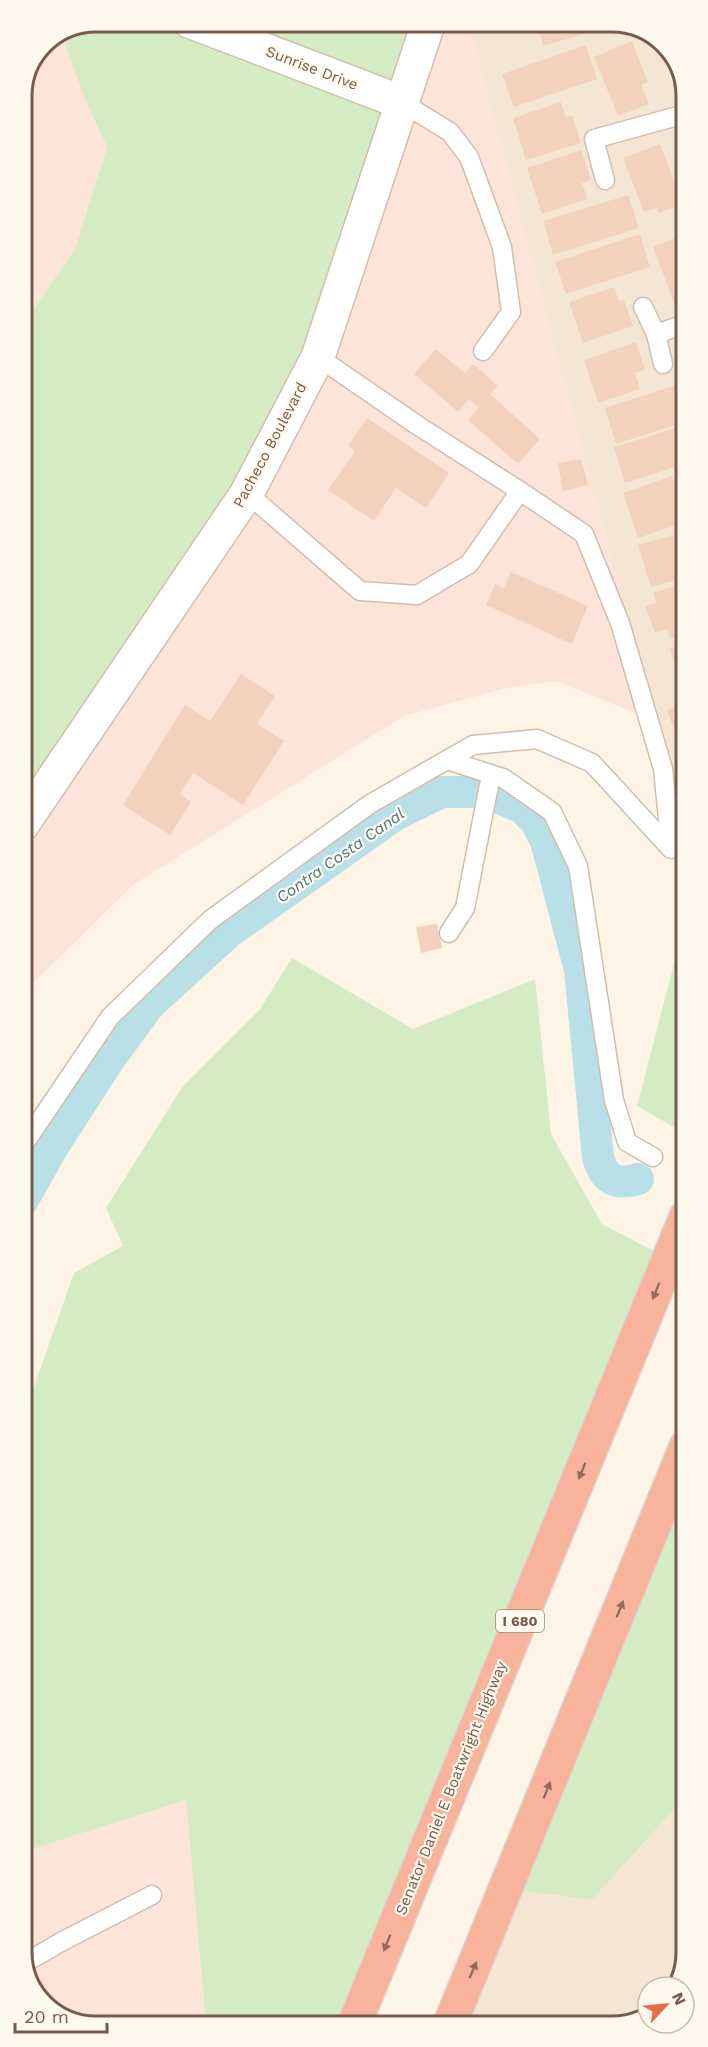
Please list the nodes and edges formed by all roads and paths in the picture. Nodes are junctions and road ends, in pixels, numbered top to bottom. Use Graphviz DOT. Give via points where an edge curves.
graph roads {
  1 [pos="218,32"];
  2 [pos="425,32"];
  3 [pos="401,102"];
  4 [pos="676,117"];
  5 [pos="605,180"];
  6 [pos="643,307"];
  7 [pos="676,327"];
  8 [pos="656,334"];
  9 [pos="483,351"];
  10 [pos="318,357"];
  11 [pos="663,364"];
  12 [pos="520,491"];
  13 [pos="247,493"];
  14 [pos="447,760"];
  15 [pos="491,775"];
  16 [pos="32,810"];
  17 [pos="676,843"];
  18 [pos="676,852"];
  19 [pos="449,933"];
  20 [pos="32,1131"];
  21 [pos="653,1157"];
  22 [pos="676,1241"];
  23 [pos="676,1471"];
  24 [pos="152,1895"];
  25 [pos="32,1959"];
  26 [pos="358,2016"];
  27 [pos="453,2016"];
  1 -- 3 [label="main road, Sunrise Drive"];
  2 -- 3 [label="main road, Pacheco Boulevard"];
  3 -- 9 [label="lane" via="450,132 469,157 502,248 511,312"];
  3 -- 10 [label="main road, Pacheco Boulevard"];
  4 -- 5 [label="lane" via="594,140"];
  6 -- 8 [label="lane"];
  7 -- 8 [label="lane"];
  8 -- 11 [label="lane"];
  10 -- 12 [label="lane"];
  10 -- 13 [label="main road, Pacheco Boulevard"];
  12 -- 13 [label="lane" via="469,564 417,595 360,591"];
  12 -- 17 [label="lane" via="584,534 620,623 663,769"];
  13 -- 16 [label="main road, Pacheco Boulevard"];
  14 -- 15 [label="lane"];
  14 -- 18 [label="lane" via="473,745 537,739 591,763"];
  14 -- 20 [label="lane" via="370,804 210,920 110,1017"];
  15 -- 19 [label="lane" via="465,909"];
  15 -- 21 [label="lane" via="502,778 552,812 578,866 614,1100 627,1142"];
  22 -- 26 [label="highway, Senator Daniel E Boatwright Highway / I 680, one-way"];
  27 -- 23 [label="highway, one-way"];
  24 -- 25 [label="lane"];
}
